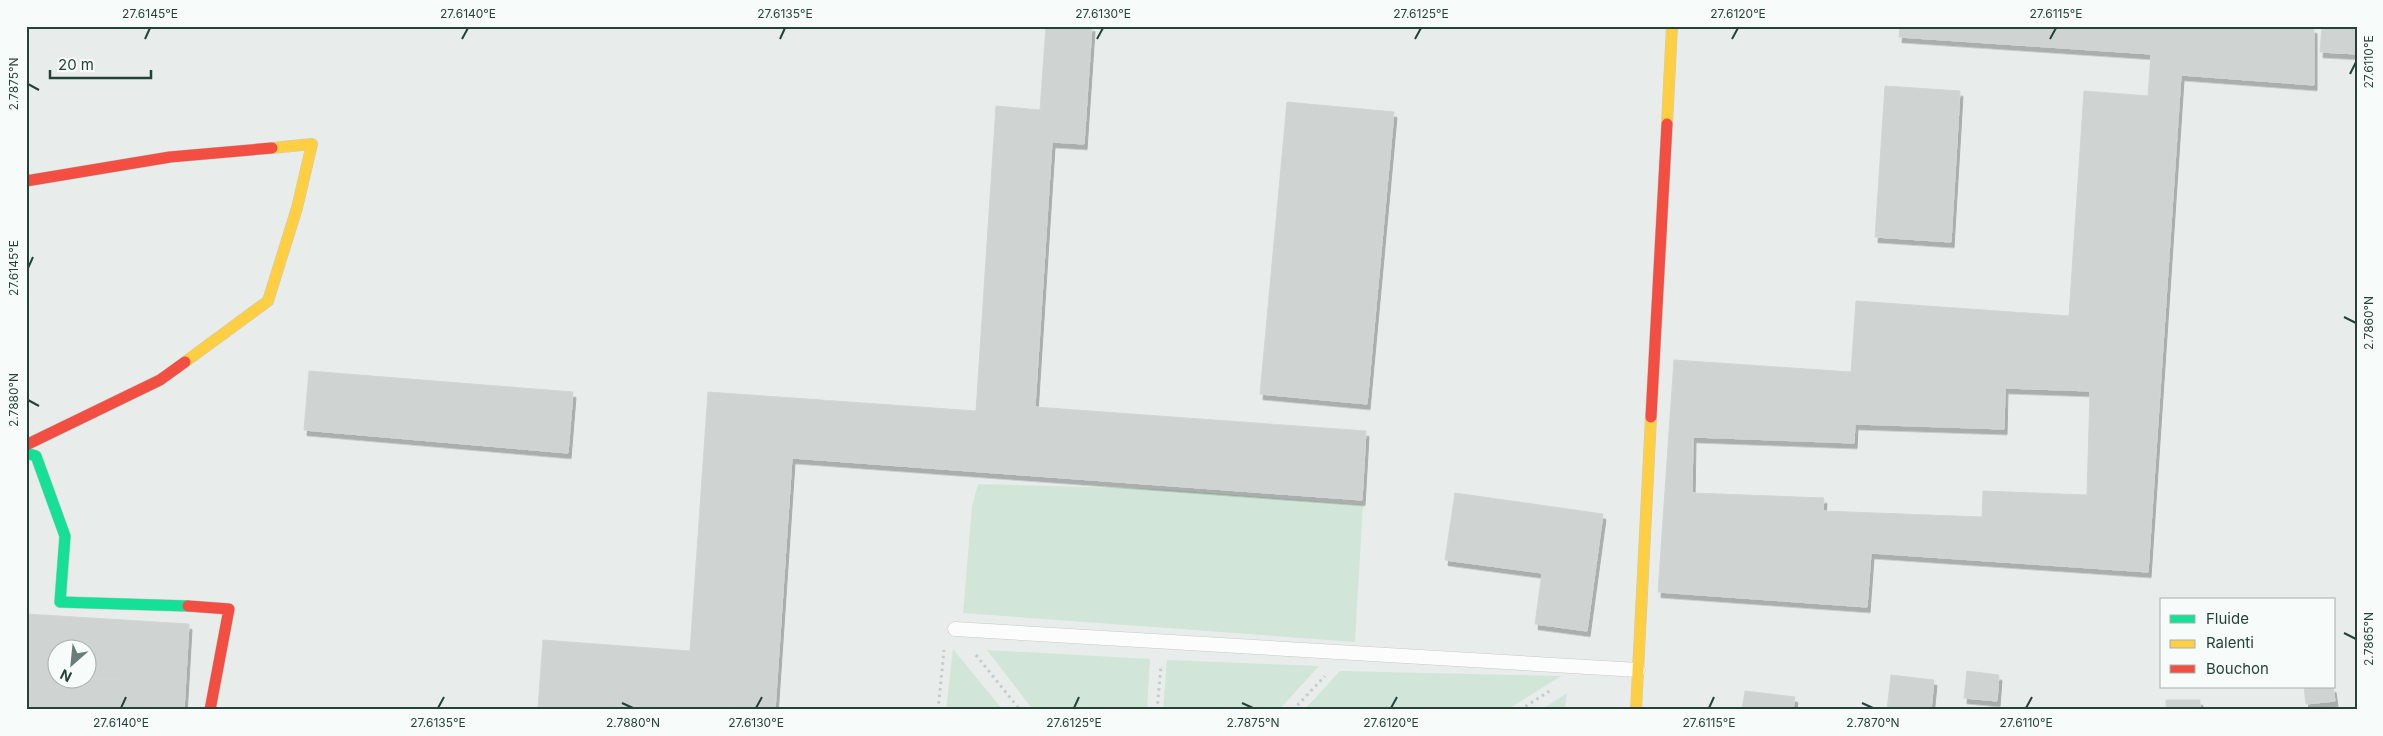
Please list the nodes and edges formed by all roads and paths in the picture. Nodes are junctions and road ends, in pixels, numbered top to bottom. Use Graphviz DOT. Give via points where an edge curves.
graph roads {
  1 [pos="1672,26"];
  2 [pos="26,181"];
  3 [pos="26,445"];
  4 [pos="26,453"];
  5 [pos="955,629"];
  6 [pos="1163,642"];
  7 [pos="1346,654"];
  8 [pos="1638,670"];
  9 [pos="210,710"];
  10 [pos="938,710"];
  11 [pos="1020,710"];
  12 [pos="1157,710"];
  13 [pos="1293,710"];
  14 [pos="1636,710"];
  1 -- 8 [label="street"];
  2 -- 3 [label="street" via="170,157 312,144 297,208 268,301 160,380"];
  4 -- 9 [label="street" via="36,456 65,536 60,602 229,609"];
  5 -- 6 [label="lane"];
  5 -- 10 [label="path" via="945,644"];
  5 -- 11 [label="path"];
  6 -- 7 [label="lane"];
  6 -- 12 [label="path"];
  7 -- 8 [label="lane"];
  7 -- 13 [label="path"];
  8 -- 14 [label="street"];
}
